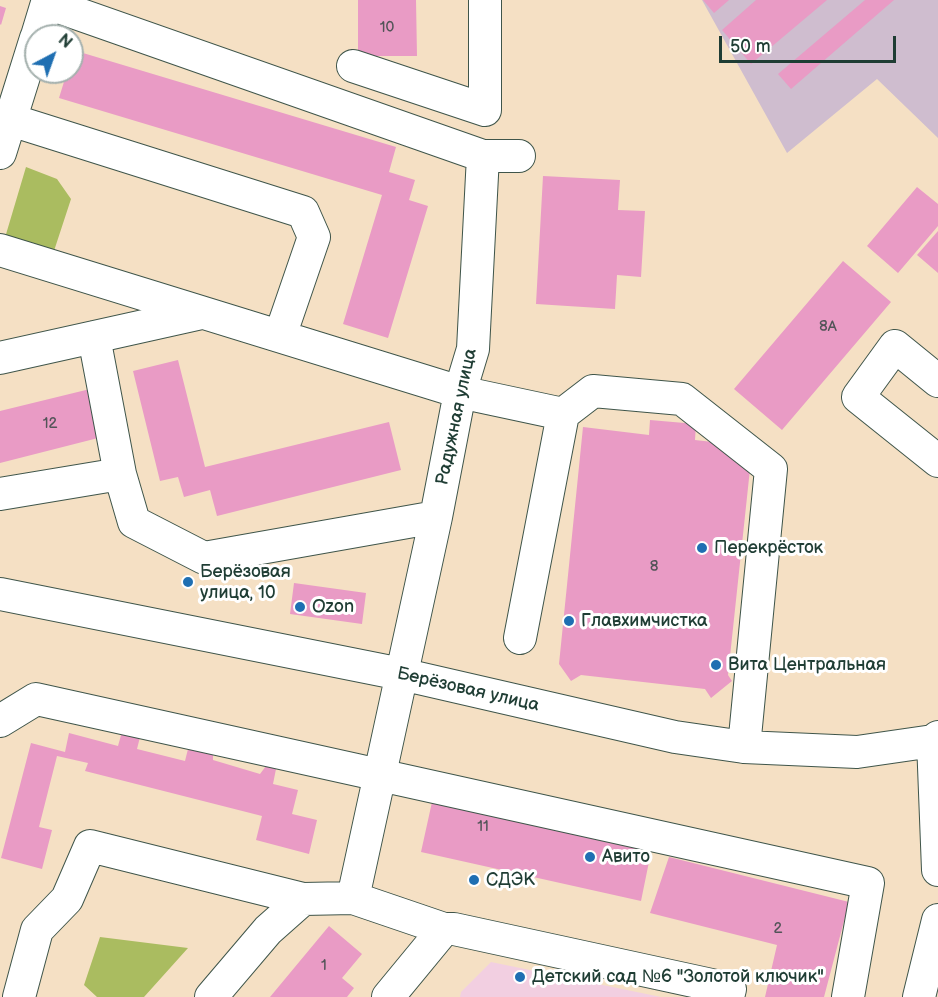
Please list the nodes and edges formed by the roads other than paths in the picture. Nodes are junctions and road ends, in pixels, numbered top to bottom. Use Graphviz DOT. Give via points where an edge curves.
graph roads {
  1 [pos="485,0"];
  2 [pos="46,2"];
  3 [pos="40,24"];
  4 [pos="24,66"];
  5 [pos="353,66"];
  6 [pos="9,102"];
  7 [pos="0,153"];
  8 [pos="483,156"];
  9 [pos="519,156"];
  10 [pos="0,250"];
  11 [pos="203,313"];
  12 [pos="280,336"];
  13 [pos="94,337"];
  14 [pos="0,358"];
  15 [pos="938,381"];
  16 [pos="460,392"];
  17 [pos="563,414"];
  18 [pos="938,460"];
  19 [pos="120,474"];
  20 [pos="0,494"];
  21 [pos="436,517"];
  22 [pos="0,594"];
  23 [pos="520,638"];
  24 [pos="401,674"];
  25 [pos="0,721"];
  26 [pos="935,739"];
  27 [pos="744,747"];
  28 [pos="379,776"];
  29 [pos="938,870"];
  30 [pos="353,898"];
  31 [pos="303,899"];
  32 [pos="938,920"];
  33 [pos="444,929"];
  34 [pos="19,997"];
  35 [pos="210,997"];
  36 [pos="388,997"];
  37 [pos="728,997"];
  38 [pos="848,997"];
  39 [pos="919,997"];
  1 -- 5 [label="street" via="485,110"];
  2 -- 3 [label="street"];
  2 -- 8 [label="street"];
  4 -- 6 [label="street"];
  6 -- 7 [label="street"];
  6 -- 12 [label="street" via="303,212 314,237"];
  8 -- 9 [label="street"];
  8 -- 16 [label="street, Радужная улица" via="473,349"];
  10 -- 11 [label="street"];
  11 -- 12 [label="street"];
  11 -- 13 [label="street"];
  12 -- 16 [label="street"];
  13 -- 14 [label="street"];
  13 -- 19 [label="street"];
  15 -- 18 [label="street" via="895,346 858,397"];
  16 -- 17 [label="street"];
  16 -- 21 [label="street, Радужная улица"];
  17 -- 23 [label="street"];
  17 -- 27 [label="street" via="593,391 682,399 771,469"];
  19 -- 20 [label="street"];
  19 -- 21 [label="street" via="134,522 204,558"];
  21 -- 24 [label="street, Радужная улица"];
  22 -- 24 [label="street, Берёзовая улица"];
  24 -- 27 [label="street, Берёзовая улица" via="675,737"];
  24 -- 28 [label="street, Радужная улица"];
  25 -- 28 [label="street" via="36,699"];
  26 -- 27 [label="street, Берёзовая улица" via="857,752"];
  26 -- 29 [label="street"];
  28 -- 30 [label="street, Радужная улица"];
  28 -- 38 [label="street" via="868,883"];
  30 -- 31 [label="street"];
  30 -- 33 [label="street"];
  31 -- 34 [label="street" via="90,846 67,899 37,930"];
  31 -- 35 [label="street" via="268,930"];
  32 -- 39 [label="street"];
  33 -- 36 [label="street"];
  33 -- 37 [label="street" via="730,989"];
}
